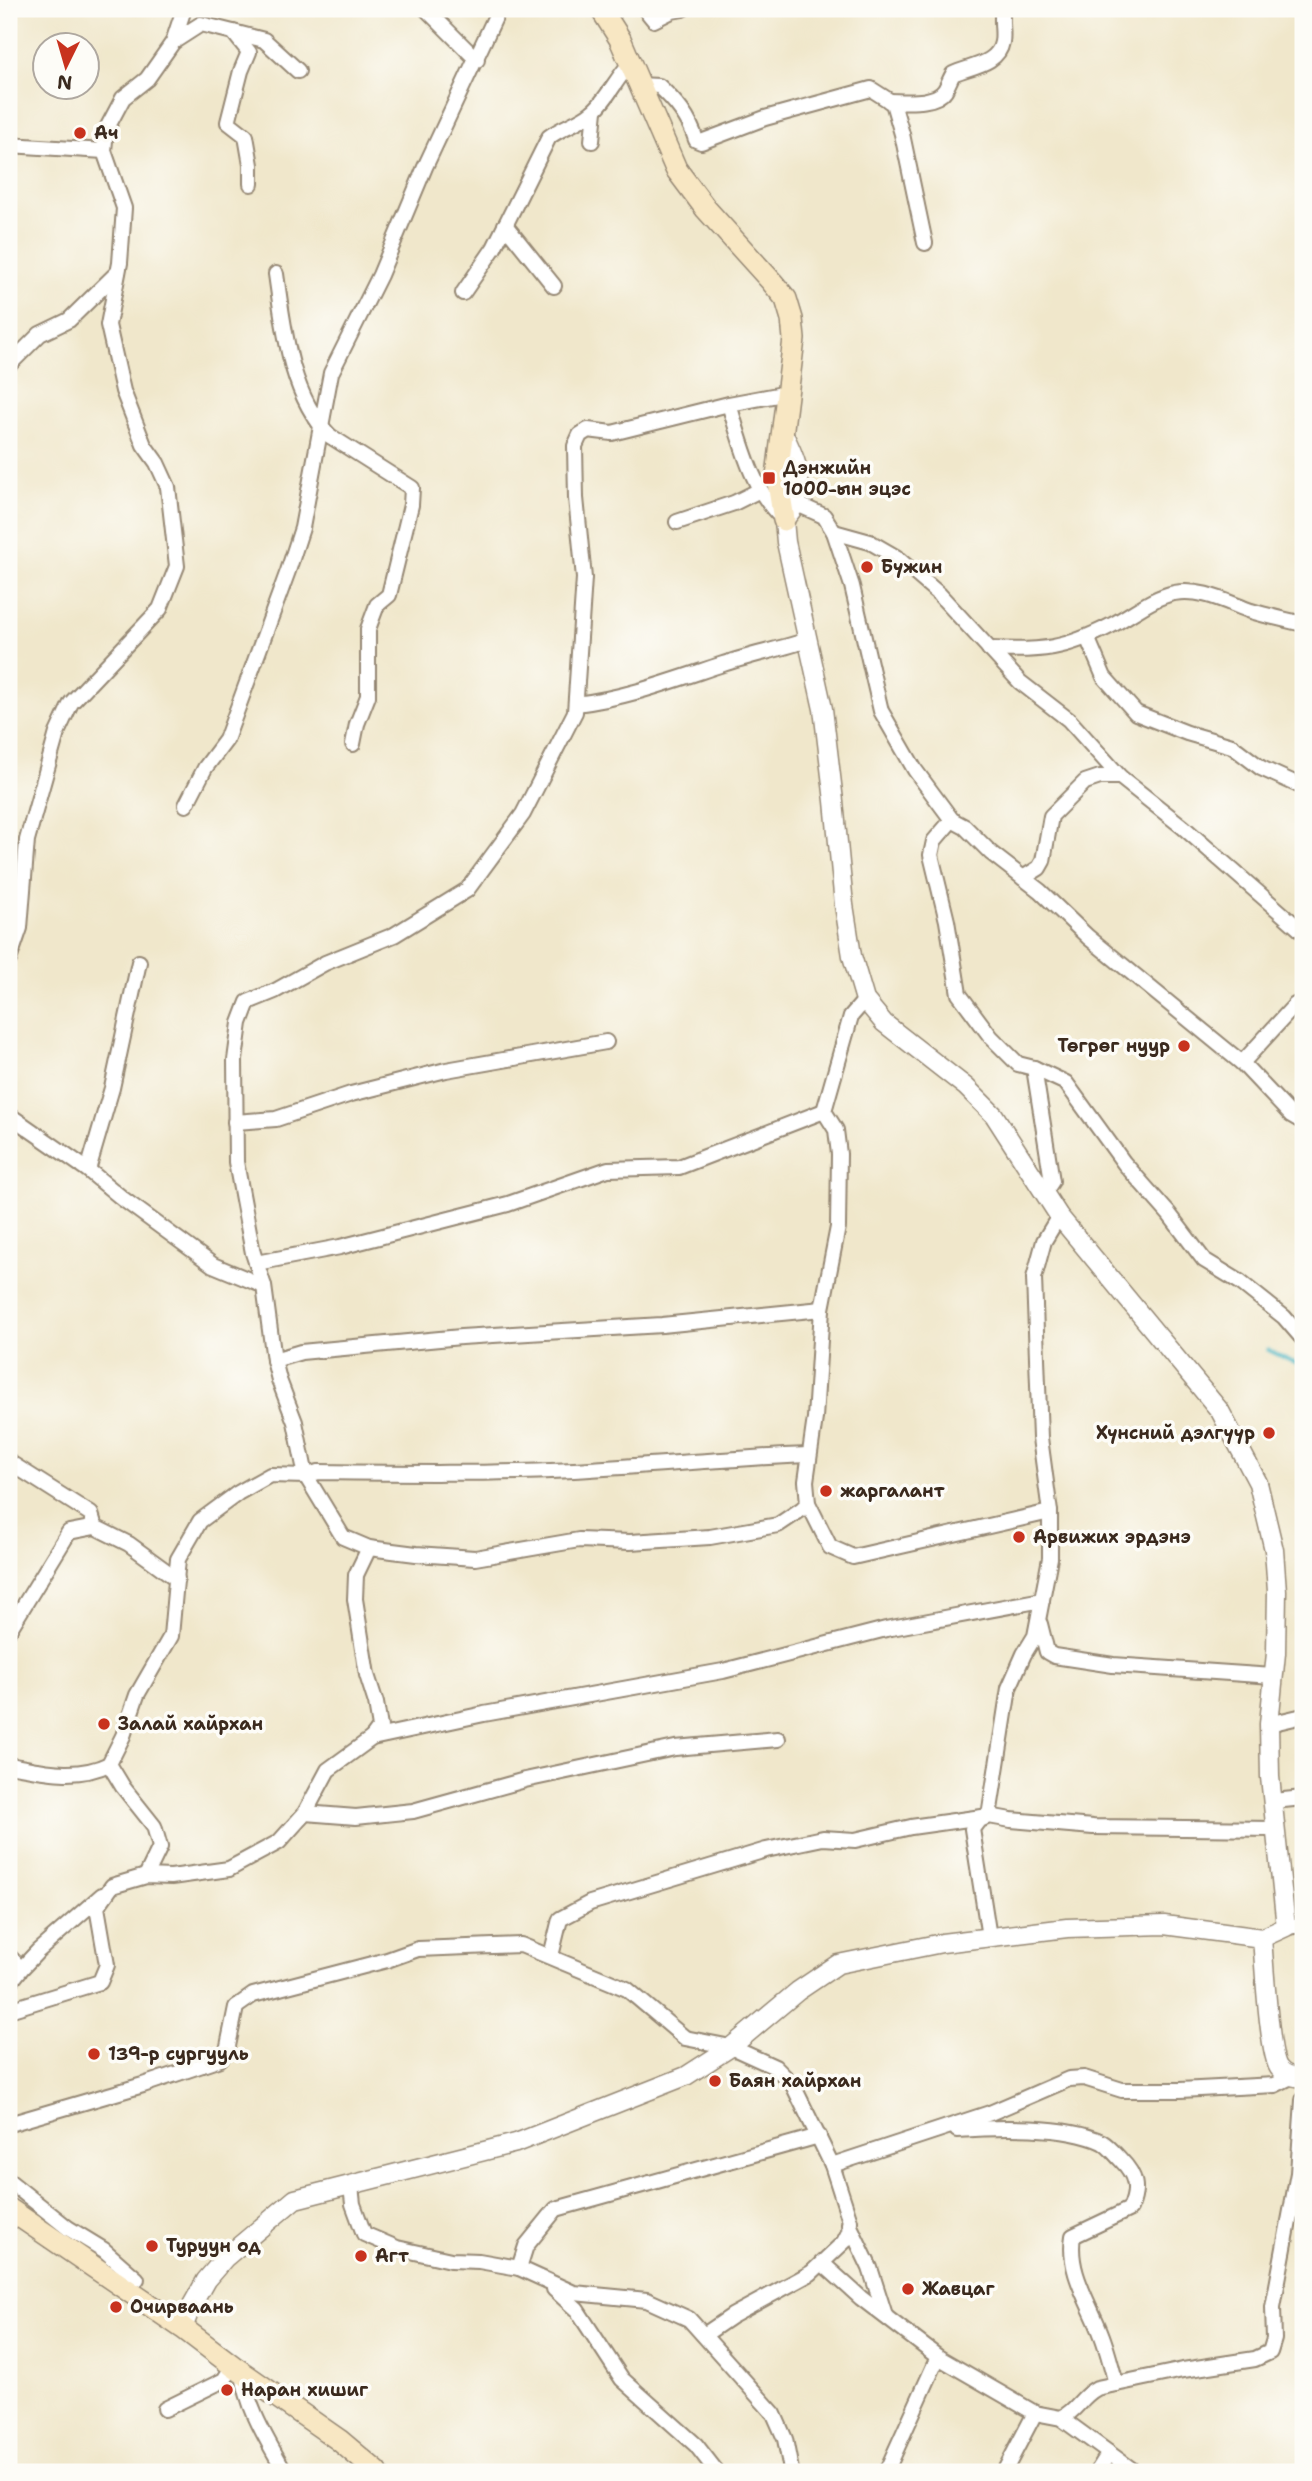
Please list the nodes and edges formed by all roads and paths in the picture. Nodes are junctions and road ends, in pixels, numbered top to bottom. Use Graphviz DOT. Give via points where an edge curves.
graph roads {
  1 [pos="184,9"];
  2 [pos="426,9"];
  3 [pos="499,9"];
  4 [pos="601,9"];
  5 [pos="645,9"];
  6 [pos="682,9"];
  7 [pos="1003,9"];
  8 [pos="233,32"];
  9 [pos="173,42"];
  10 [pos="477,60"];
  11 [pos="630,64"];
  12 [pos="298,72"];
  13 [pos="638,85"];
  14 [pos="889,101"];
  15 [pos="595,111"];
  16 [pos="592,141"];
  17 [pos="9,145"];
  18 [pos="104,151"];
  19 [pos="251,184"];
  20 [pos="505,225"];
  21 [pos="925,243"];
  22 [pos="118,272"];
  23 [pos="276,274"];
  24 [pos="554,286"];
  25 [pos="463,293"];
  26 [pos="9,365"];
  27 [pos="788,393"];
  28 [pos="729,404"];
  29 [pos="320,426"];
  30 [pos="760,490"];
  31 [pos="790,512"];
  32 [pos="677,522"];
  33 [pos="834,532"];
  34 [pos="1303,624"];
  35 [pos="1087,637"];
  36 [pos="808,640"];
  37 [pos="989,649"];
  38 [pos="576,704"];
  39 [pos="352,744"];
  40 [pos="1120,777"];
  41 [pos="1303,787"];
  42 [pos="186,805"];
  43 [pos="952,820"];
  44 [pos="1023,878"];
  45 [pos="1303,932"];
  46 [pos="9,960"];
  47 [pos="139,962"];
  48 [pos="865,999"];
  49 [pos="1303,1001"];
  50 [pos="606,1042"];
  51 [pos="1242,1063"];
  52 [pos="1034,1068"];
  53 [pos="824,1111"];
  54 [pos="9,1115"];
  55 [pos="1297,1118"];
  56 [pos="235,1122"];
  57 [pos="1303,1134"];
  58 [pos="88,1170"];
  59 [pos="1044,1193"];
  60 [pos="1059,1216"];
  61 [pos="256,1263"];
  62 [pos="264,1286"];
  63 [pos="822,1310"];
  64 [pos="1303,1339"];
  65 [pos="274,1360"];
  66 [pos="808,1455"];
  67 [pos="9,1462"];
  68 [pos="306,1476"];
  69 [pos="808,1503"];
  70 [pos="1049,1512"];
  71 [pos="95,1527"];
  72 [pos="369,1548"];
  73 [pos="177,1579"];
  74 [pos="1042,1600"];
  75 [pos="1039,1616"];
  76 [pos="9,1630"];
  77 [pos="1273,1676"];
  78 [pos="1303,1716"];
  79 [pos="1269,1724"];
  80 [pos="372,1738"];
  81 [pos="778,1739"];
  82 [pos="109,1764"];
  83 [pos="9,1765"];
  84 [pos="1303,1798"];
  85 [pos="1273,1801"];
  86 [pos="305,1813"];
  87 [pos="989,1816"];
  88 [pos="1276,1829"];
  89 [pos="146,1876"];
  90 [pos="112,1886"];
  91 [pos="1295,1926"];
  92 [pos="989,1937"];
  93 [pos="1262,1938"];
  94 [pos="9,1956"];
  95 [pos="551,1956"];
  96 [pos="21,1969"];
  97 [pos="9,1984"];
  98 [pos="9,2010"];
  99 [pos="732,2047"];
  100 [pos="1297,2077"];
  101 [pos="1303,2100"];
  102 [pos="9,2124"];
  103 [pos="936,2131"];
  104 [pos="819,2136"];
  105 [pos="832,2165"];
  106 [pos="1301,2174"];
  107 [pos="9,2181"];
  108 [pos="351,2186"];
  109 [pos="9,2209"];
  110 [pos="849,2224"];
  111 [pos="822,2263"];
  112 [pos="519,2268"];
  113 [pos="137,2279"];
  114 [pos="547,2282"];
  115 [pos="885,2315"];
  116 [pos="183,2328"];
  117 [pos="704,2335"];
  118 [pos="938,2357"];
  119 [pos="238,2370"];
  120 [pos="1116,2384"];
  121 [pos="165,2409"];
  122 [pos="1035,2413"];
  123 [pos="1061,2418"];
  124 [pos="1109,2454"];
  125 [pos="285,2472"];
  126 [pos="377,2472"];
  127 [pos="717,2472"];
  128 [pos="788,2472"];
  129 [pos="886,2472"];
  130 [pos="1004,2472"];
  131 [pos="1097,2472"];
  132 [pos="1135,2472"];
  1 -- 9 [label="street"];
  2 -- 10 [label="street"];
  3 -- 10 [label="street"];
  4 -- 11 [label="main road"];
  5 -- 6 [label="street" via="654,20"];
  7 -- 14 [label="street" via="1002,42 992,58 953,74 940,95"];
  8 -- 9 [label="street" via="201,24"];
  8 -- 12 [label="street" via="264,40"];
  8 -- 19 [label="street" via="248,52 228,122 246,136"];
  9 -- 18 [label="street" via="147,79 123,98 106,130"];
  10 -- 29 [label="street" via="331,373"];
  11 -- 13 [label="main road"];
  11 -- 15 [label="street"];
  13 -- 14 [label="street" via="659,86 679,105 701,142 765,118 871,89"];
  13 -- 27 [label="main road" via="676,169 786,299 793,339"];
  14 -- 21 [label="street" via="902,134"];
  15 -- 16 [label="street"];
  15 -- 20 [label="street" via="549,137"];
  17 -- 18 [label="street"];
  18 -- 22 [label="street" via="124,208"];
  20 -- 24 [label="street"];
  20 -- 25 [label="street"];
  22 -- 26 [label="street" via="69,320 40,334"];
  22 -- 46 [label="street" via="108,325 123,391 144,445 168,488 177,566 160,609 71,703 57,733 27,840 20,928"];
  23 -- 29 [label="street" via="283,326 303,399"];
  27 -- 28 [label="street"];
  27 -- 31 [label="main road" via="777,476"];
  28 -- 30 [label="street"];
  28 -- 38 [label="street" via="612,433 588,430 580,435 575,446 584,578"];
  29 -- 39 [label="street" via="412,488 389,595 377,605 368,629 368,696"];
  29 -- 42 [label="street" via="302,528 264,641 226,740"];
  30 -- 31 [label="street" via="774,510"];
  30 -- 32 [label="street"];
  31 -- 33 [label="street" via="824,516"];
  31 -- 36 [label="street" via="786,542"];
  33 -- 37 [label="street" via="870,542 896,557 939,594"];
  33 -- 43 [label="street" via="852,586 881,711 915,770"];
  34 -- 35 [label="street" via="1205,594 1175,593"];
  35 -- 37 [label="street" via="1073,644 1029,651"];
  35 -- 41 [label="street" via="1104,677 1136,713 1232,746 1261,768"];
  36 -- 38 [label="street" via="640,692"];
  36 -- 48 [label="street" via="823,709 852,956"];
  37 -- 40 [label="street" via="1020,682 1069,720"];
  38 -- 56 [label="street" via="523,814 467,890 394,935 325,962 248,1002 235,1060"];
  40 -- 44 [label="street" via="1085,782 1051,816 1043,861"];
  40 -- 45 [label="street"];
  43 -- 44 [label="street"];
  43 -- 52 [label="street" via="934,841 931,855 960,994 991,1037 1018,1064"];
  44 -- 51 [label="street"];
  47 -- 58 [label="street" via="112,1088"];
  48 -- 53 [label="street" via="851,1016"];
  48 -- 59 [label="street" via="884,1023 967,1087 994,1115"];
  49 -- 51 [label="street"];
  50 -- 56 [label="street" via="446,1070 276,1119"];
  51 -- 55 [label="street"];
  52 -- 59 [label="street" via="1052,1181"];
  52 -- 64 [label="street" via="1066,1083 1204,1260 1284,1317"];
  53 -- 61 [label="street" via="679,1167 608,1169 508,1204 340,1247"];
  53 -- 63 [label="street" via="836,1130 839,1154 838,1227"];
  54 -- 58 [label="street"];
  55 -- 57 [label="street"];
  56 -- 61 [label="street" via="236,1162"];
  58 -- 62 [label="street" via="213,1265"];
  59 -- 60 [label="street"];
  60 -- 70 [label="street" via="1044,1241 1034,1278 1040,1438"];
  60 -- 77 [label="street" via="1220,1411 1258,1483 1274,1550"];
  61 -- 62 [label="street"];
  62 -- 65 [label="street"];
  63 -- 65 [label="street" via="448,1338 301,1352"];
  63 -- 66 [label="street"];
  65 -- 68 [label="street" via="295,1422"];
  66 -- 68 [label="street" via="575,1470 318,1472"];
  66 -- 69 [label="street"];
  67 -- 71 [label="street" via="91,1514"];
  68 -- 72 [label="street" via="343,1537"];
  68 -- 73 [label="street" via="270,1475 200,1521 178,1559"];
  69 -- 70 [label="street" via="830,1547 853,1557"];
  69 -- 72 [label="street" via="778,1525 710,1537 579,1540 474,1558"];
  70 -- 74 [label="street" via="1050,1559"];
  71 -- 73 [label="street" via="129,1544"];
  71 -- 76 [label="street" via="69,1532"];
  72 -- 80 [label="street" via="356,1576 355,1599 380,1727"];
  73 -- 82 [label="street" via="171,1636 137,1695"];
  74 -- 75 [label="street"];
  74 -- 80 [label="street" via="886,1629 723,1671"];
  75 -- 77 [label="street" via="1047,1652 1054,1656 1113,1665"];
  75 -- 87 [label="street" via="1035,1636 1010,1688"];
  77 -- 79 [label="street"];
  78 -- 79 [label="street"];
  79 -- 85 [label="street"];
  80 -- 86 [label="street" via="328,1770"];
  81 -- 86 [label="street" via="675,1748 525,1780 413,1811 356,1817"];
  82 -- 83 [label="street" via="93,1772 61,1774"];
  82 -- 89 [label="street" via="154,1826 160,1847"];
  84 -- 85 [label="street"];
  85 -- 88 [label="street"];
  86 -- 89 [label="street" via="279,1842 229,1868"];
  87 -- 88 [label="street" via="1093,1827"];
  87 -- 92 [label="street" via="972,1829"];
  87 -- 95 [label="street" via="855,1840 823,1838 652,1883 590,1903 559,1919"];
  88 -- 91 [label="street"];
  89 -- 90 [label="street"];
  90 -- 96 [label="street"];
  90 -- 98 [label="street" via="97,1907 107,1965 100,1983"];
  91 -- 93 [label="street"];
  92 -- 93 [label="street" via="1142,1925"];
  92 -- 99 [label="street" via="838,1965 797,1991"];
  93 -- 100 [label="street" via="1272,2046 1278,2068"];
  94 -- 96 [label="street"];
  95 -- 99 [label="street" via="627,1989 685,2038"];
  95 -- 102 [label="street" via="521,1945 418,1949 253,1995 236,2007 227,2051 219,2059"];
  96 -- 97 [label="street"];
  99 -- 104 [label="street" via="775,2067 793,2085"];
  99 -- 108 [label="street" via="686,2076 546,2133"];
  100 -- 103 [label="street" via="1275,2085 1180,2090 1122,2090 1084,2078 1069,2079"];
  101 -- 106 [label="street"];
  103 -- 105 [label="street"];
  103 -- 120 [label="street" via="1062,2132 1103,2143 1132,2171 1135,2199 1130,2209 1073,2236 1071,2251 1073,2269 1103,2337"];
  104 -- 105 [label="street"];
  104 -- 112 [label="street" via="556,2209 526,2246"];
  105 -- 110 [label="street"];
  106 -- 120 [label="street" via="1273,2307 1270,2352 1255,2359"];
  107 -- 113 [label="street"];
  108 -- 112 [label="street" via="364,2234 397,2248 451,2260"];
  108 -- 116 [label="street" via="295,2199 256,2229 206,2280"];
  109 -- 116 [label="main road"];
  110 -- 111 [label="street" via="844,2242"];
  110 -- 115 [label="street"];
  111 -- 115 [label="street"];
  111 -- 117 [label="street"];
  112 -- 114 [label="street"];
  114 -- 117 [label="street" via="574,2293 647,2300 689,2319"];
  114 -- 127 [label="street" via="577,2310 622,2379 696,2445"];
  115 -- 118 [label="street"];
  116 -- 119 [label="main road"];
  117 -- 128 [label="street" via="774,2414 785,2439"];
  118 -- 122 [label="street"];
  118 -- 129 [label="street"];
  119 -- 121 [label="street"];
  119 -- 125 [label="street"];
  119 -- 126 [label="main road"];
  120 -- 123 [label="street" via="1085,2394 1075,2412"];
  122 -- 123 [label="street"];
  122 -- 130 [label="street"];
  123 -- 124 [label="street"];
  124 -- 131 [label="street"];
  124 -- 132 [label="street"];
}
